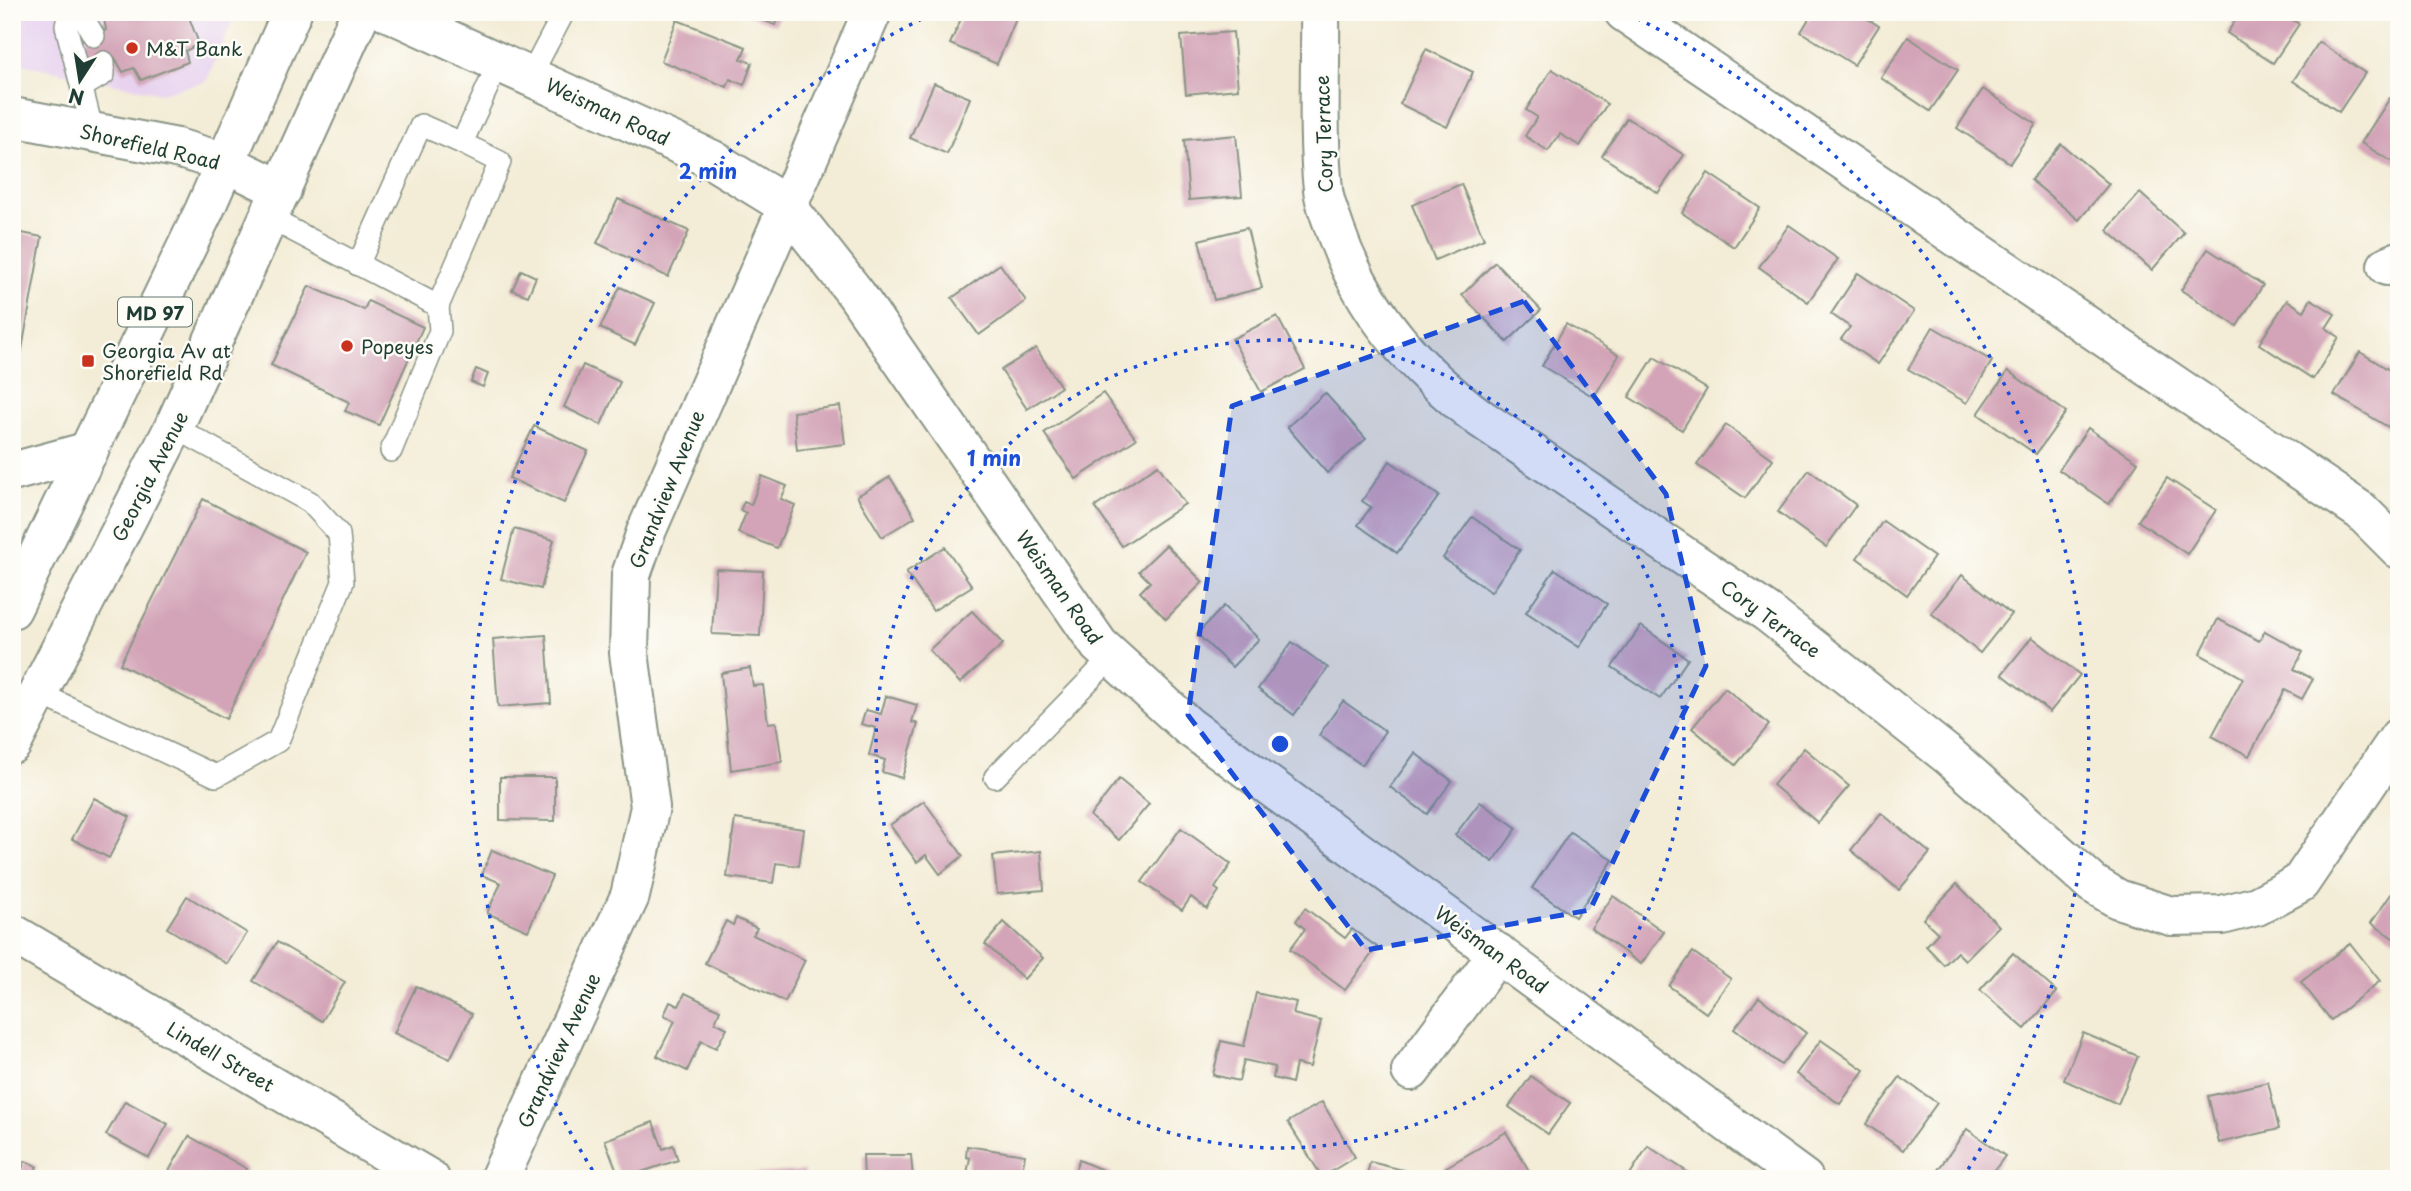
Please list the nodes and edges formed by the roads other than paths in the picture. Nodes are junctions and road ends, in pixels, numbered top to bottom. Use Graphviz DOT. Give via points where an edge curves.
graph roads {
  1 [pos="69,12"];
  2 [pos="80,12"];
  3 [pos="292,12"];
  4 [pos="361,12"];
  5 [pos="388,12"];
  6 [pos="565,12"];
  7 [pos="872,12"];
  8 [pos="1320,12"];
  9 [pos="1624,12"];
  10 [pos="94,36"];
  11 [pos="104,62"];
  12 [pos="516,68"];
  13 [pos="84,86"];
  14 [pos="12,117"];
  15 [pos="93,132"];
  16 [pos="462,143"];
  17 [pos="226,163"];
  18 [pos="276,204"];
  19 [pos="786,205"];
  20 [pos="358,265"];
  21 [pos="439,306"];
  22 [pos="174,427"];
  23 [pos="89,451"];
  24 [pos="391,451"];
  25 [pos="12,472"];
  26 [pos="2399,549"];
  27 [pos="15,594"];
  28 [pos="1112,657"];
  29 [pos="38,693"];
  30 [pos="2399,737"];
  31 [pos="12,744"];
  32 [pos="995,777"];
  33 [pos="12,933"];
  34 [pos="1498,953"];
  35 [pos="1411,1071"];
  36 [pos="430,1179"];
  37 [pos="499,1179"];
  38 [pos="1804,1179"];
  1 -- 13 [label="lane" via="66,26"];
  2 -- 10 [label="lane"];
  3 -- 17 [label="street, MD 97"];
  4 -- 18 [label="street, Georgia Avenue / MD 97"];
  5 -- 12 [label="street, Weisman Road"];
  6 -- 12 [label="lane"];
  7 -- 19 [label="street, Grandview Avenue"];
  8 -- 30 [label="street, Cory Terrace" via="1323,190 1342,250 1394,339 1441,390 1768,613 1949,756 2093,884 2118,900 2171,916 2222,915 2256,906 2300,883"];
  9 -- 26 [label="street" via="2361,510"];
  11 -- 13 [label="lane" via="104,74"];
  12 -- 16 [label="lane"];
  12 -- 19 [label="street, Weisman Road" via="711,159"];
  13 -- 15 [label="lane"];
  14 -- 15 [label="street, Shorefield Road"];
  15 -- 17 [label="street, Shorefield Road"];
  16 -- 20 [label="lane" via="421,124"];
  16 -- 21 [label="lane" via="500,162"];
  17 -- 18 [label="street, Shorefield Road"];
  17 -- 23 [label="street, MD 97"];
  18 -- 20 [label="lane"];
  18 -- 22 [label="street, Georgia Avenue / MD 97"];
  19 -- 28 [label="street, Weisman Road" via="856,295 1099,645"];
  19 -- 37 [label="street, Grandview Avenue" via="631,575 629,653 650,807 630,896"];
  20 -- 21 [label="lane"];
  21 -- 24 [label="lane" via="440,331"];
  22 -- 29 [label="street, Georgia Avenue / MD 97"];
  22 -- 29 [label="lane" via="310,502 338,534 343,582 278,741 216,776"];
  23 -- 25 [label="street"];
  23 -- 27 [label="street, MD 97"];
  28 -- 32 [label="lane"];
  28 -- 34 [label="street, Weisman Road" via="1188,726"];
  29 -- 31 [label="street, Georgia Avenue / MD 97"];
  33 -- 36 [label="street, Lindell Street"];
  34 -- 35 [label="street"];
  34 -- 38 [label="street, Weisman Road"];
}
